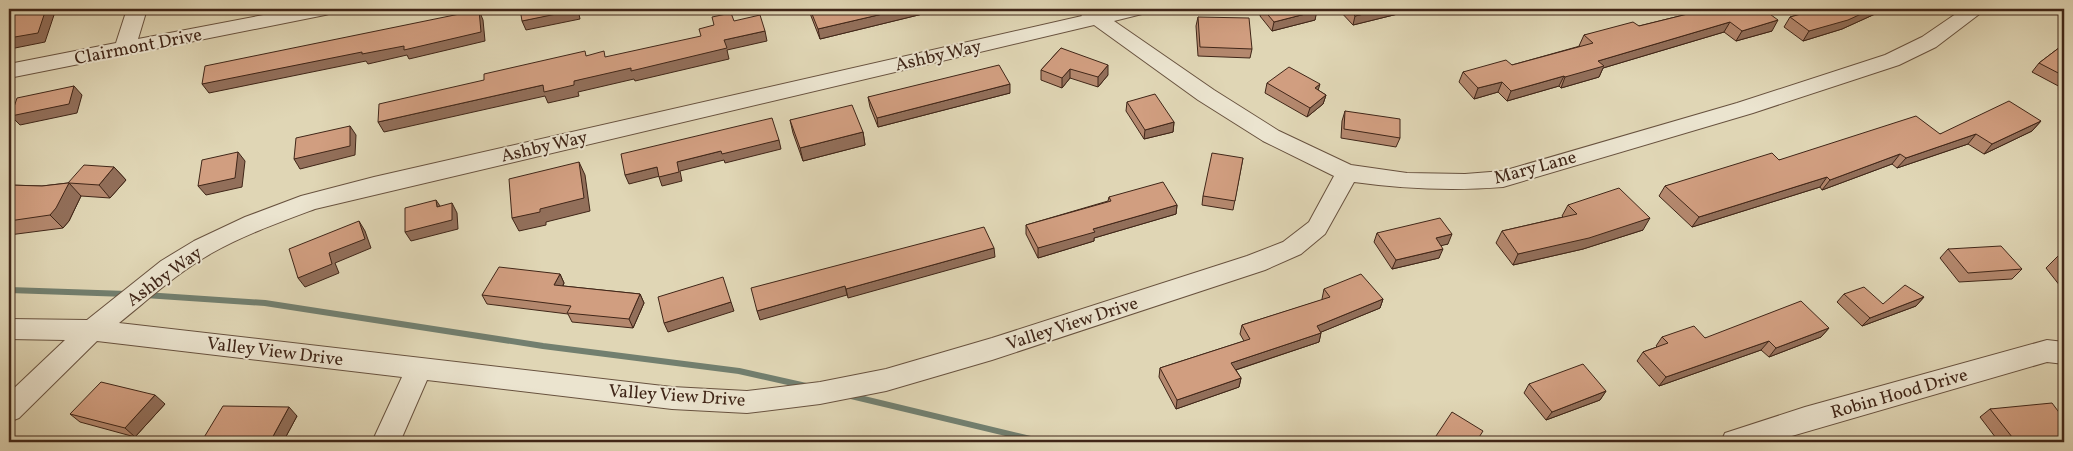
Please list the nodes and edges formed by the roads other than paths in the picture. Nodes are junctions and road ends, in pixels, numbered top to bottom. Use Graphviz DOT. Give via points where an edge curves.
graph roads {
  1 [pos="137,9"];
  2 [pos="325,9"];
  3 [pos="1139,9"];
  4 [pos="1976,9"];
  5 [pos="1092,14"];
  6 [pos="125,48"];
  7 [pos="9,71"];
  8 [pos="1347,173"];
  9 [pos="9,329"];
  10 [pos="92,330"];
  11 [pos="2064,353"];
  12 [pos="419,369"];
  13 [pos="9,410"];
  14 [pos="386,442"];
  15 [pos="1735,442"];
  1 -- 6 [label="street"];
  2 -- 6 [label="street, Clairmont Drive"];
  3 -- 5 [label="street, Ashby Way"];
  4 -- 8 [label="street, Mary Lane" via="1930,42 1892,60 1745,108 1503,179 1407,181"];
  5 -- 8 [label="street, Mary Lane" via="1206,95 1271,136"];
  5 -- 10 [label="street, Ashby Way" via="308,202 203,247 170,268"];
  6 -- 7 [label="street, Clairmont Drive"];
  8 -- 12 [label="street, Valley View Drive" via="1318,228 1292,248 1256,263 992,349 886,380 820,393 747,402 672,398"];
  9 -- 10 [label="street, Valley View Drive"];
  10 -- 12 [label="street, Valley View Drive"];
  10 -- 13 [label="street, Ashby Way"];
  11 -- 15 [label="street, Robin Hood Drive" via="2048,352 1805,419"];
  12 -- 14 [label="street"];
}
